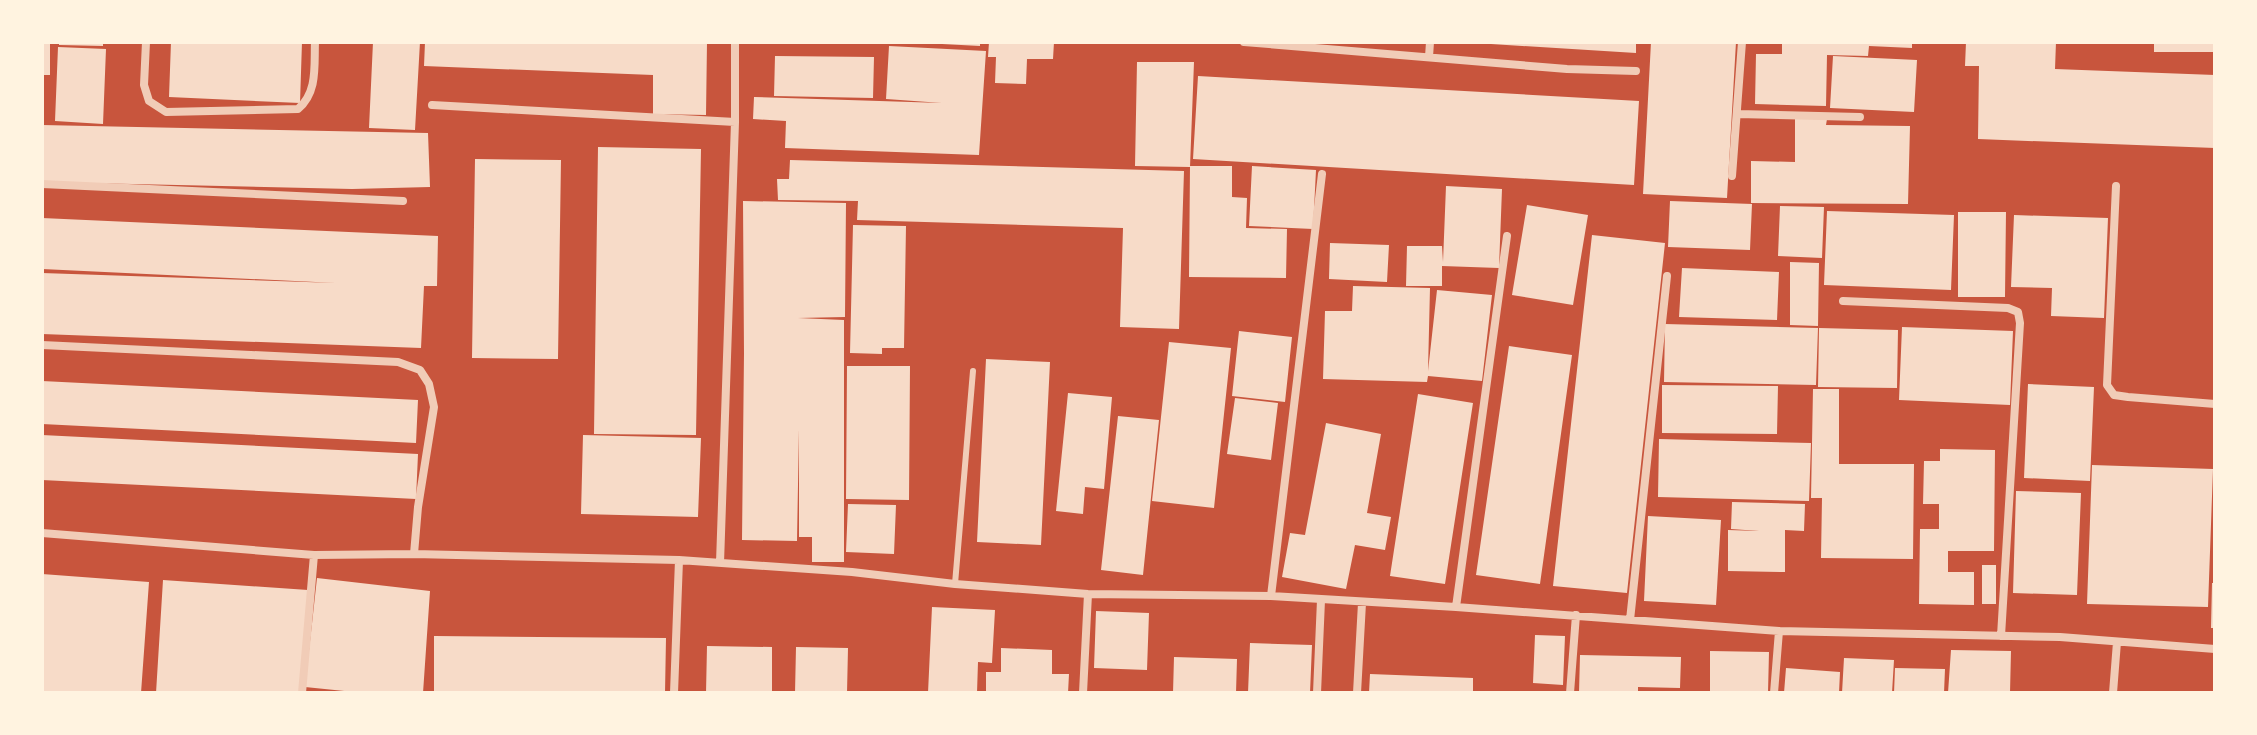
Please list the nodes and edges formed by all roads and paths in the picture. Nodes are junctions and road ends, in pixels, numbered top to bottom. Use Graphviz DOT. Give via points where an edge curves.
graph roads {
  1 [pos="146,42"];
  2 [pos="315,42"];
  3 [pos="735,42"];
  4 [pos="1244,42"];
  5 [pos="1430,42"];
  6 [pos="1742,42"];
  7 [pos="1429,57"];
  8 [pos="1636,71"];
  9 [pos="432,105"];
  10 [pos="1738,114"];
  11 [pos="1860,117"];
  12 [pos="735,122"];
  13 [pos="1322,174"];
  14 [pos="1732,176"];
  15 [pos="42,184"];
  16 [pos="2116,186"];
  17 [pos="403,201"];
  18 [pos="1507,236"];
  19 [pos="1667,276"];
  20 [pos="1843,301"];
  21 [pos="42,345"];
  22 [pos="973,371"];
  23 [pos="2215,404"];
  24 [pos="42,533"];
  25 [pos="414,554"];
  26 [pos="314,555"];
  27 [pos="679,560"];
  28 [pos="720,563"];
  29 [pos="955,584"];
  30 [pos="1088,594"];
  31 [pos="1271,596"];
  32 [pos="1321,600"];
  33 [pos="1362,603"];
  34 [pos="1456,607"];
  35 [pos="1576,615"];
  36 [pos="1630,620"];
  37 [pos="1779,631"];
  38 [pos="2001,636"];
  39 [pos="2117,642"];
  40 [pos="2215,649"];
  41 [pos="302,693"];
  42 [pos="674,693"];
  43 [pos="1083,693"];
  44 [pos="1317,693"];
  45 [pos="1357,693"];
  46 [pos="1570,693"];
  47 [pos="1774,693"];
  48 [pos="2113,693"];
  1 -- 2 [label="street" via="144,85 149,101 166,112 298,109 313,89"];
  3 -- 12 [label="street"];
  4 -- 7 [label="street"];
  5 -- 7 [label="street"];
  6 -- 10 [label="street"];
  7 -- 8 [label="street"];
  9 -- 12 [label="street"];
  10 -- 11 [label="street"];
  10 -- 14 [label="street"];
  12 -- 28 [label="street"];
  13 -- 31 [label="street"];
  15 -- 17 [label="street"];
  16 -- 23 [label="street" via="2107,385 2114,395"];
  18 -- 34 [label="street"];
  19 -- 36 [label="street"];
  20 -- 38 [label="street" via="2018,312"];
  21 -- 25 [label="street" via="398,362 420,370 434,407"];
  22 -- 29 [label="lane"];
  24 -- 26 [label="street"];
  25 -- 26 [label="street"];
  25 -- 27 [label="street"];
  26 -- 41 [label="street"];
  27 -- 28 [label="street"];
  27 -- 42 [label="street"];
  28 -- 29 [label="street"];
  29 -- 30 [label="street"];
  30 -- 31 [label="street"];
  30 -- 43 [label="street"];
  31 -- 32 [label="street"];
  32 -- 33 [label="street"];
  32 -- 44 [label="street"];
  33 -- 34 [label="street"];
  33 -- 45 [label="street"];
  34 -- 35 [label="street"];
  35 -- 36 [label="street"];
  35 -- 46 [label="street"];
  36 -- 37 [label="street"];
  37 -- 38 [label="street"];
  37 -- 47 [label="street"];
  38 -- 39 [label="street"];
  39 -- 40 [label="street"];
  39 -- 48 [label="street"];
}
